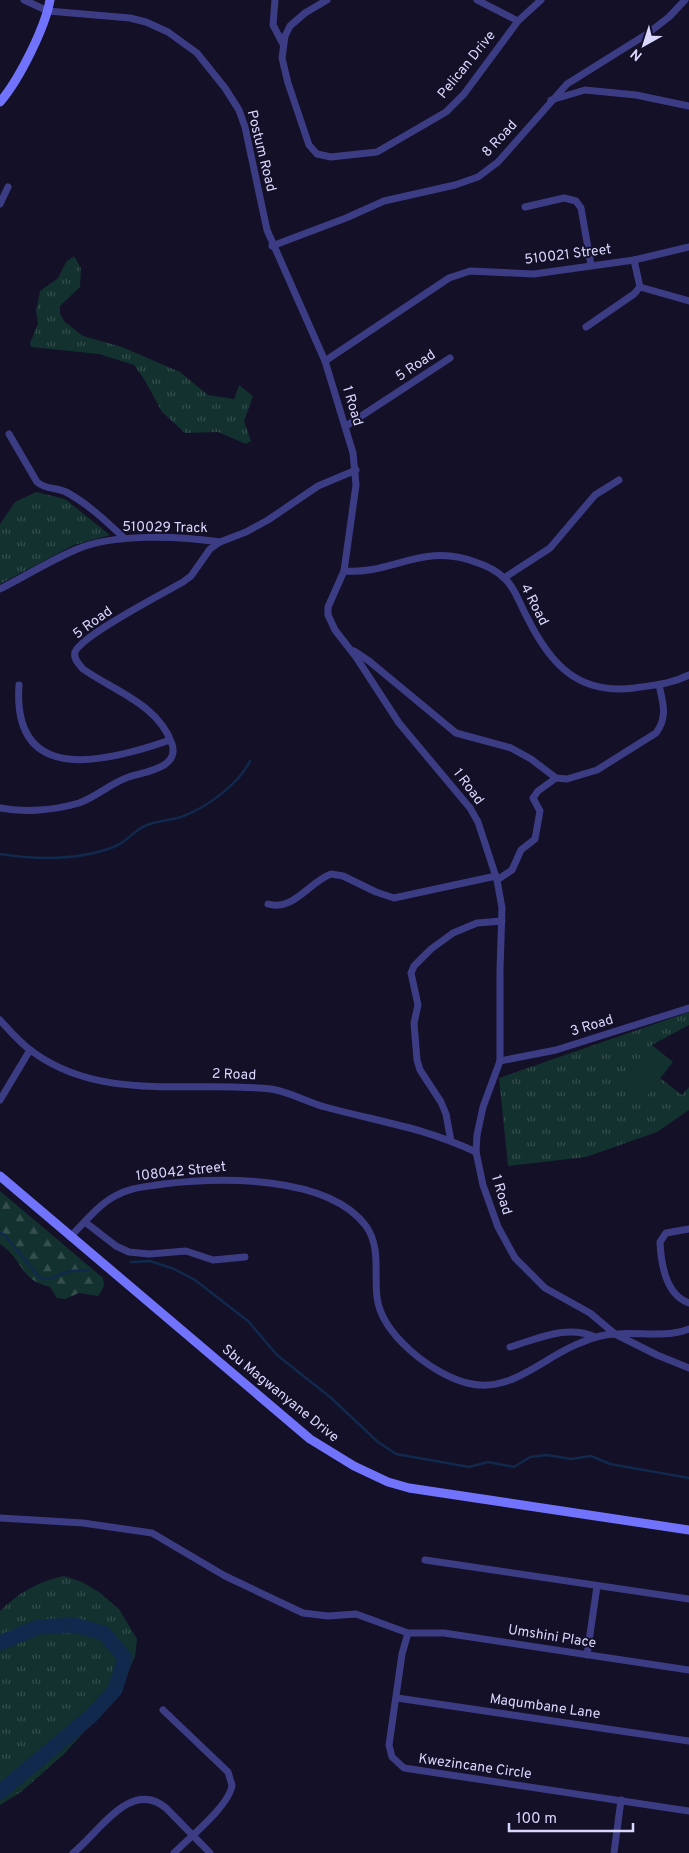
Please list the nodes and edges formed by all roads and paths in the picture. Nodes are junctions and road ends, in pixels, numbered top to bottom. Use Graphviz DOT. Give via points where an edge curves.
graph roads {
  1 [pos="24,0"];
  2 [pos="50,0"];
  3 [pos="285,0"];
  4 [pos="327,0"];
  5 [pos="477,0"];
  6 [pos="541,0"];
  7 [pos="685,0"];
  8 [pos="276,1"];
  9 [pos="48,11"];
  10 [pos="518,21"];
  11 [pos="283,44"];
  12 [pos="551,100"];
  13 [pos="0,102"];
  14 [pos="689,106"];
  15 [pos="8,187"];
  16 [pos="0,204"];
  17 [pos="525,207"];
  18 [pos="272,246"];
  19 [pos="689,247"];
  20 [pos="634,260"];
  21 [pos="591,265"];
  22 [pos="640,287"];
  23 [pos="689,301"];
  24 [pos="586,327"];
  25 [pos="450,358"];
  26 [pos="325,361"];
  27 [pos="346,426"];
  28 [pos="9,434"];
  29 [pos="356,470"];
  30 [pos="620,480"];
  31 [pos="124,538"];
  32 [pos="220,542"];
  33 [pos="344,571"];
  34 [pos="504,578"];
  35 [pos="0,589"];
  36 [pos="350,648"];
  37 [pos="689,676"];
  38 [pos="19,685"];
  39 [pos="659,685"];
  40 [pos="170,740"];
  41 [pos="556,778"];
  42 [pos="0,808"];
  43 [pos="496,878"];
  44 [pos="268,904"];
  45 [pos="502,920"];
  46 [pos="689,1008"];
  47 [pos="0,1020"];
  48 [pos="30,1050"];
  49 [pos="500,1061"];
  50 [pos="0,1100"];
  51 [pos="451,1141"];
  52 [pos="476,1152"];
  53 [pos="0,1176"];
  54 [pos="85,1222"];
  55 [pos="689,1229"];
  56 [pos="70,1237"];
  57 [pos="245,1257"];
  58 [pos="689,1303"];
  59 [pos="689,1329"];
  60 [pos="615,1334"];
  61 [pos="595,1337"];
  62 [pos="510,1347"];
  63 [pos="689,1368"];
  64 [pos="0,1518"];
  65 [pos="689,1530"];
  66 [pos="425,1560"];
  67 [pos="597,1586"];
  68 [pos="689,1599"];
  69 [pos="410,1633"];
  70 [pos="587,1655"];
  71 [pos="689,1670"];
  72 [pos="397,1698"];
  73 [pos="163,1710"];
  74 [pos="689,1741"];
  75 [pos="621,1800"];
  76 [pos="689,1811"];
  77 [pos="192,1835"];
  78 [pos="73,1853"];
  79 [pos="174,1853"];
  80 [pos="210,1853"];
  81 [pos="614,1853"];
  1 -- 9 [label="street, Postum Road"];
  2 -- 9 [label="main road"];
  3 -- 8 [label="street"];
  4 -- 11 [label="street" via="294,21"];
  5 -- 10 [label="street"];
  6 -- 10 [label="street, Pelican Drive"];
  7 -- 12 [label="street, 8 Road" via="647,34 582,74"];
  8 -- 11 [label="street" via="273,25"];
  9 -- 13 [label="main road" via="22,69"];
  9 -- 18 [label="street, Postum Road" via="146,22 168,32 197,53 239,110"];
  10 -- 11 [label="street, Pelican Drive" via="464,94 446,112 377,152 347,156 322,156 309,144 283,68"];
  12 -- 14 [label="street" via="585,90 636,95"];
  12 -- 18 [label="street, 8 Road" via="498,162 478,176 439,189 384,201"];
  15 -- 16 [label="street"];
  17 -- 21 [label="street" via="564,198 578,203"];
  18 -- 26 [label="street, 1 Road"];
  19 -- 20 [label="street, 510021 Street"];
  20 -- 21 [label="street, 510021 Street"];
  20 -- 22 [label="street"];
  21 -- 26 [label="street, 510021 Street" via="534,274 484,271 459,274"];
  22 -- 23 [label="street"];
  22 -- 24 [label="street"];
  25 -- 27 [label="street, 5 Road"];
  26 -- 27 [label="street, 1 Road"];
  27 -- 29 [label="street, 1 Road"];
  28 -- 31 [label="street" via="37,482 74,497"];
  29 -- 32 [label="street, 5 Road" via="318,486 246,532"];
  29 -- 33 [label="street, 1 Road"];
  30 -- 34 [label="street" via="595,495 550,548"];
  31 -- 32 [label="street, 510029 Track" via="195,538"];
  31 -- 35 [label="street, 510029 Track" via="76,550"];
  32 -- 40 [label="street, 5 Road" via="210,549 191,576 117,620 86,641 75,654 83,669 154,715"];
  33 -- 34 [label="street, 4 Road" via="360,571 418,557 444,555 477,563"];
  33 -- 36 [label="street, 1 Road" via="328,606 328,614 335,630"];
  34 -- 39 [label="street, 4 Road" via="539,640 572,677 604,690"];
  36 -- 41 [label="street" via="456,733 511,748"];
  36 -- 43 [label="street, 1 Road" via="399,723 470,808 478,822"];
  37 -- 39 [label="street, 4 Road"];
  38 -- 40 [label="street" via="18,708 26,734 42,750 61,759 98,758 142,750"];
  39 -- 41 [label="street" via="664,713 656,733 597,770 567,779"];
  40 -- 42 [label="street" via="172,754 162,767 125,778 80,802 17,811"];
  41 -- 43 [label="street" via="533,798 540,811 535,839 521,850 512,870"];
  43 -- 44 [label="street" via="394,898 331,874 285,905"];
  43 -- 45 [label="street, 1 Road" via="501,892"];
  45 -- 49 [label="street, 1 Road"];
  45 -- 51 [label="street" via="477,923 453,933 431,949 411,973 418,1005 414,1023 417,1060 441,1102"];
  46 -- 49 [label="street, 3 Road" via="556,1050"];
  47 -- 48 [label="street, 2 Road"];
  48 -- 50 [label="street"];
  48 -- 51 [label="street, 2 Road" via="61,1068 105,1082 272,1090 327,1108 411,1126"];
  49 -- 52 [label="street, 1 Road" via="483,1107"];
  51 -- 52 [label="street, 2 Road"];
  52 -- 60 [label="street, 1 Road" via="495,1220 515,1258 545,1288 590,1313"];
  53 -- 56 [label="main road, Sbu Magwanyane Drive"];
  54 -- 56 [label="street, 108042 Street"];
  54 -- 57 [label="street" via="129,1252 149,1254 178,1250 213,1260"];
  54 -- 61 [label="street, 108042 Street" via="115,1196 136,1188 215,1179 271,1183 330,1199 358,1217 372,1238 376,1295 386,1325 412,1350 454,1378 477,1385 511,1380"];
  55 -- 58 [label="street" via="666,1233 660,1242 663,1267 672,1291"];
  56 -- 65 [label="main road, Sbu Magwanyane Drive" via="310,1439 354,1466 388,1482 440,1494"];
  59 -- 60 [label="street, 108042 Street" via="660,1335"];
  60 -- 61 [label="street, 108042 Street"];
  60 -- 63 [label="street"];
  61 -- 62 [label="street" via="569,1331"];
  64 -- 69 [label="street" via="83,1523 152,1532 225,1576 303,1613 365,1616"];
  66 -- 67 [label="street"];
  67 -- 68 [label="street"];
  67 -- 70 [label="street"];
  69 -- 70 [label="street, Umshini Place" via="444,1633"];
  69 -- 72 [label="street, Kwezincane Circle"];
  70 -- 71 [label="street, Umshini Place"];
  72 -- 74 [label="street, Maqumbane Lane"];
  72 -- 75 [label="street, Kwezincane Circle" via="390,1751 404,1768"];
  73 -- 77 [label="street" via="222,1766 232,1781 226,1799"];
  75 -- 76 [label="street, Kwezincane Circle"];
  75 -- 81 [label="street"];
  77 -- 78 [label="street" via="161,1804 136,1801 120,1807"];
  77 -- 79 [label="street"];
  77 -- 80 [label="street"];
}
